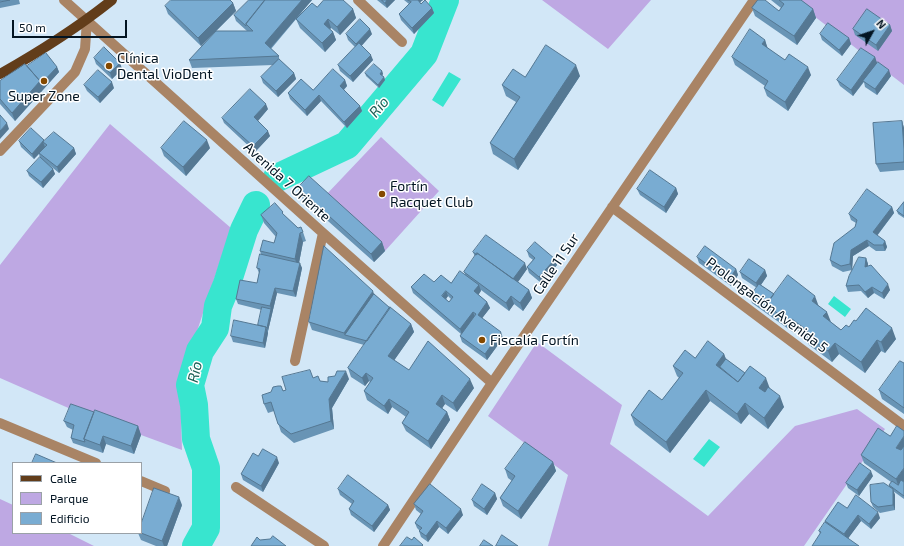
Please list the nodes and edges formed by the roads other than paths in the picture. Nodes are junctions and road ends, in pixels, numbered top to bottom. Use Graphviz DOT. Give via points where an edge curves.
graph roads {
  1 [pos="64,0"];
  2 [pos="112,0"];
  3 [pos="358,0"];
  4 [pos="754,0"];
  5 [pos="87,20"];
  6 [pos="402,42"];
  7 [pos="0,74"];
  8 [pos="0,151"];
  9 [pos="612,207"];
  10 [pos="323,233"];
  11 [pos="295,361"];
  12 [pos="492,383"];
  13 [pos="0,423"];
  14 [pos="904,426"];
  15 [pos="94,462"];
  16 [pos="142,481"];
  17 [pos="236,487"];
  18 [pos="165,491"];
  19 [pos="324,546"];
  20 [pos="383,546"];
  1 -- 5 [label="street, Avenida 7 Oriente"];
  2 -- 5 [label="main road"];
  3 -- 6 [label="street"];
  4 -- 9 [label="street, Calle 11 Sur"];
  5 -- 7 [label="main road"];
  5 -- 8 [label="street" via="85,49 75,72"];
  5 -- 10 [label="street, Avenida 7 Oriente"];
  9 -- 12 [label="street, Calle 11 Sur"];
  9 -- 14 [label="street, Prolongación Avenida 5"];
  10 -- 11 [label="street"];
  10 -- 12 [label="street, Avenida 7 Oriente"];
  12 -- 20 [label="street, Calle 11 Sur"];
  13 -- 15 [label="street"];
  16 -- 18 [label="street"];
  17 -- 19 [label="street"];
}
